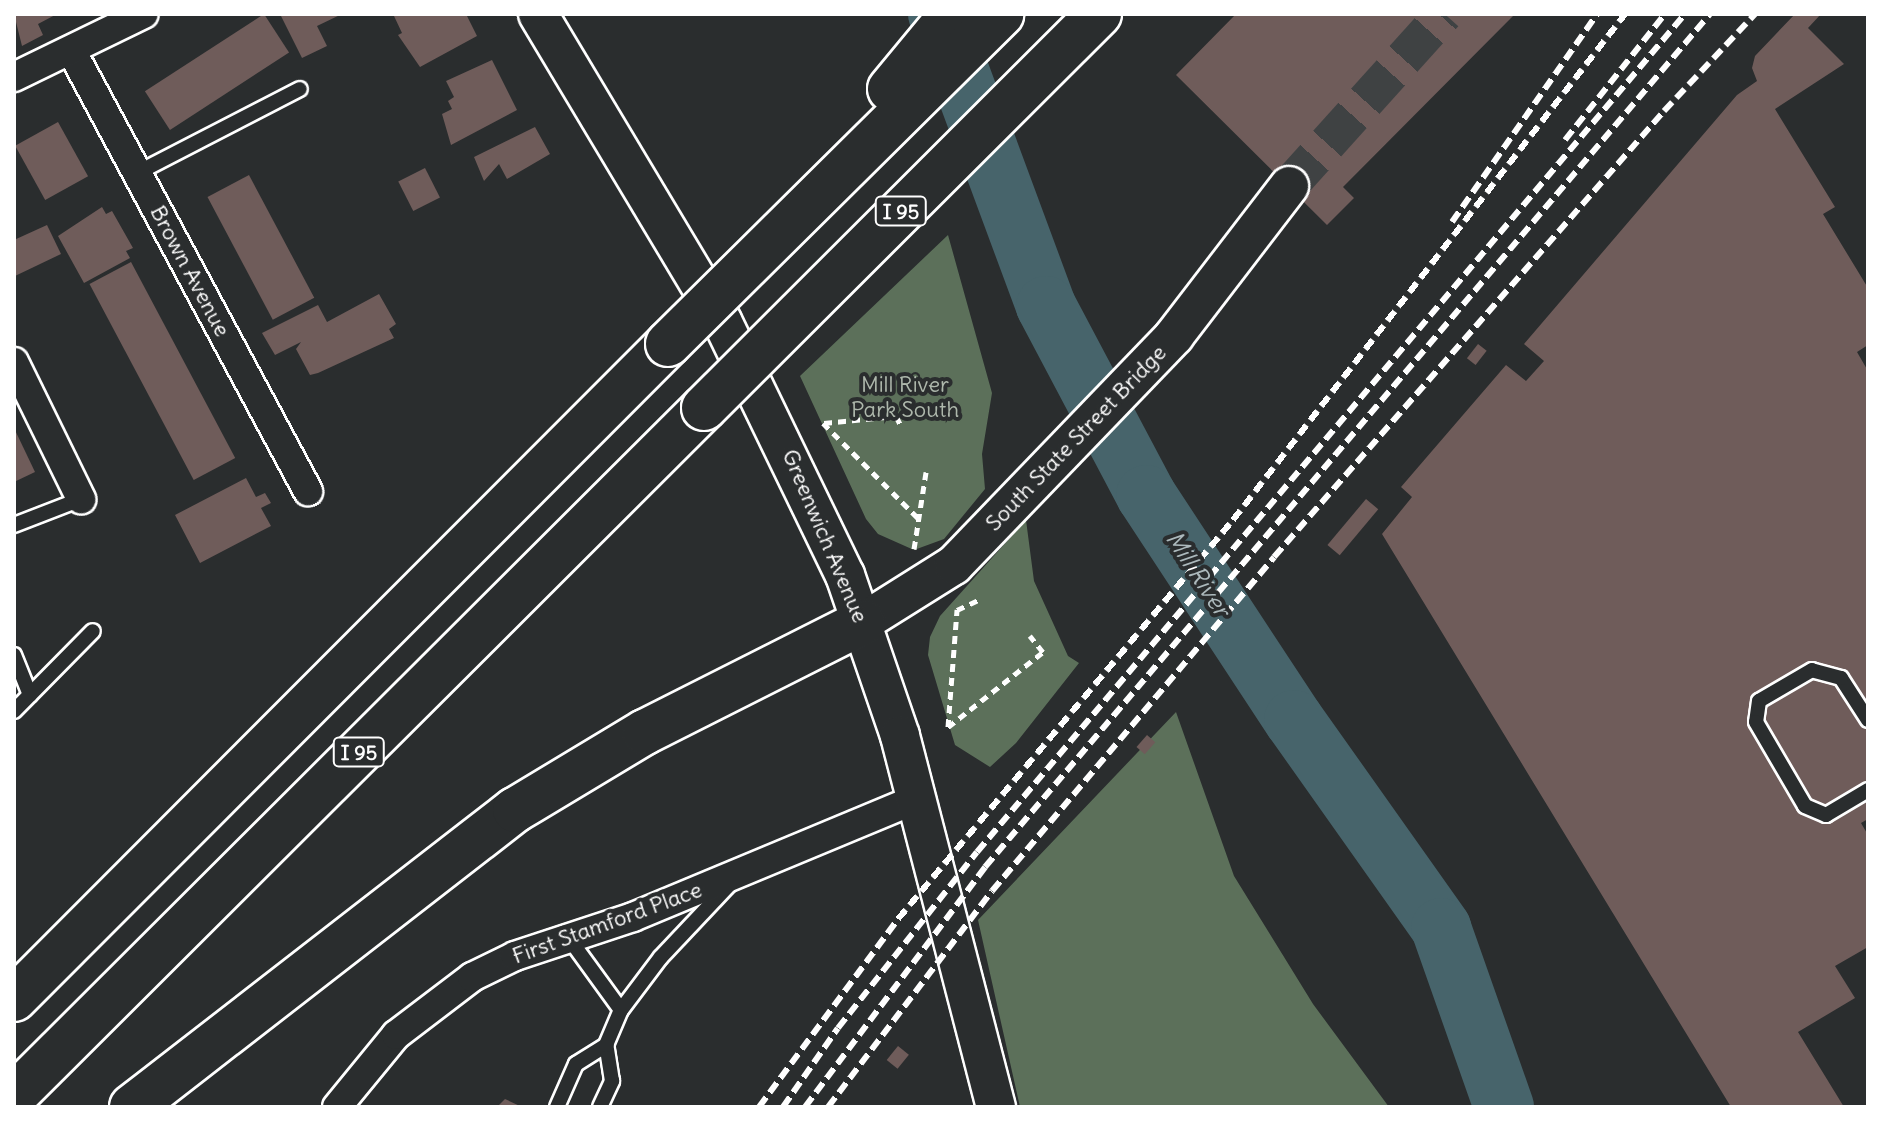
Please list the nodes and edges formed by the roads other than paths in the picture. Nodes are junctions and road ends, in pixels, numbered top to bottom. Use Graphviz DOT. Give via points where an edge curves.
graph roads {
  1 [pos="144,14"];
  2 [pos="538,14"];
  3 [pos="952,14"];
  4 [pos="1001,14"];
  5 [pos="1099,14"];
  6 [pos="71,50"];
  7 [pos="14,77"];
  8 [pos="300,89"];
  9 [pos="137,173"];
  10 [pos="1289,186"];
  11 [pos="668,344"];
  12 [pos="16,372"];
  13 [pos="308,491"];
  14 [pos="81,499"];
  15 [pos="14,525"];
  16 [pos="863,622"];
  17 [pos="93,631"];
  18 [pos="14,655"];
  19 [pos="30,695"];
  20 [pos="14,711"];
  21 [pos="1868,720"];
  22 [pos="1868,790"];
  23 [pos="917,799"];
  24 [pos="747,870"];
  25 [pos="568,937"];
  26 [pos="14,999"];
  27 [pos="621,1010"];
  28 [pos="606,1045"];
  29 [pos="14,1096"];
  30 [pos="132,1107"];
  31 [pos="337,1107"];
  32 [pos="557,1107"];
  33 [pos="600,1107"];
  34 [pos="996,1107"];
  1 -- 6 [label="street"];
  2 -- 16 [label="main road, Greenwich Avenue" via="729,335 780,432"];
  3 -- 11 [label="highway, bridge"];
  4 -- 11 [label="highway, bridge"];
  5 -- 29 [label="highway, I 95, bridge"];
  6 -- 7 [label="street"];
  6 -- 9 [label="street, Brown Avenue"];
  8 -- 9 [label="lane"];
  9 -- 13 [label="street, Brown Avenue"];
  10 -- 16 [label="main road, South State Street Bridge" via="1174,336 977,540 932,581"];
  11 -- 26 [label="highway"];
  12 -- 14 [label="street"];
  14 -- 15 [label="lane"];
  16 -- 23 [label="main road, Greenwich Avenue"];
  16 -- 30 [label="highway" via="645,732 515,810"];
  17 -- 19 [label="lane"];
  18 -- 19 [label="lane"];
  19 -- 20 [label="lane"];
  21 -- 22 [label="lane" via="1841,678 1812,670 1759,701 1756,722 1805,806 1826,815"];
  23 -- 24 [label="street, First Stamford Place"];
  23 -- 34 [label="main road, Greenwich Avenue"];
  24 -- 25 [label="street, First Stamford Place"];
  24 -- 27 [label="lane" via="702,909"];
  25 -- 27 [label="lane"];
  25 -- 31 [label="street, First Stamford Place" via="515,956 430,1005 380,1051"];
  27 -- 28 [label="lane"];
  28 -- 32 [label="lane" via="576,1064"];
  28 -- 33 [label="lane" via="612,1081"];
}
